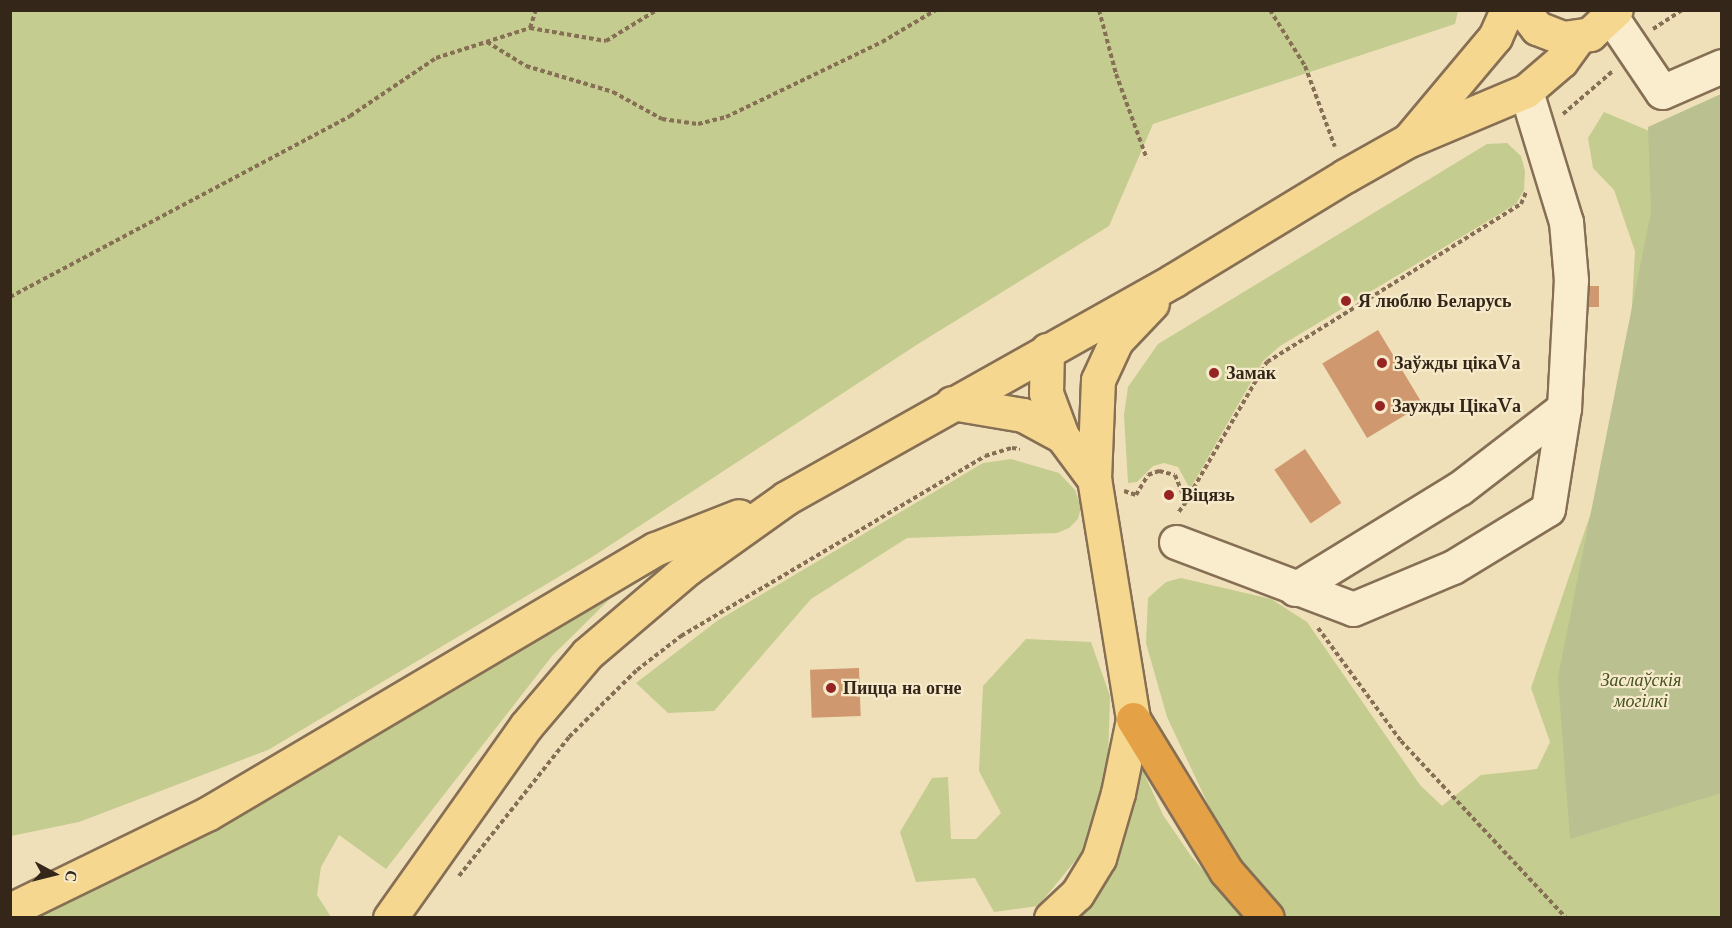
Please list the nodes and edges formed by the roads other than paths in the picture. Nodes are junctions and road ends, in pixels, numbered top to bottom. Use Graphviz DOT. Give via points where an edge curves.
graph roads {
  1 [pos="1508,10"];
  2 [pos="1523,10"];
  3 [pos="1620,20"];
  4 [pos="1578,38"];
  5 [pos="1722,66"];
  6 [pos="1526,91"];
  7 [pos="1407,141"];
  8 [pos="1174,280"];
  9 [pos="1047,350"];
  10 [pos="1098,380"];
  11 [pos="952,403"];
  12 [pos="1564,408"];
  13 [pos="1062,436"];
  14 [pos="1094,479"];
  15 [pos="786,498"];
  16 [pos="1176,542"];
  17 [pos="1295,589"];
  18 [pos="1133,719"];
  19 [pos="399,905"];
  20 [pos="10,910"];
  21 [pos="1051,918"];
  22 [pos="1267,918"];
  1 -- 7 [label="main road" via="1495,37"];
  2 -- 4 [label="main road" via="1537,28 1550,35"];
  3 -- 4 [label="main road"];
  3 -- 5 [label="lane" via="1662,92"];
  4 -- 6 [label="main road" via="1561,61"];
  6 -- 7 [label="main road"];
  6 -- 12 [label="lane" via="1566,222 1571,280"];
  7 -- 8 [label="main road"];
  8 -- 9 [label="main road"];
  8 -- 10 [label="main road" via="1116,342"];
  9 -- 10 [label="main road" via="1077,363"];
  9 -- 11 [label="main road"];
  9 -- 13 [label="main road" via="1046,393"];
  10 -- 14 [label="main road"];
  11 -- 13 [label="main road" via="1023,416"];
  11 -- 15 [label="main road"];
  12 -- 17 [label="lane" via="1460,488"];
  12 -- 17 [label="lane" via="1548,509 1453,567 1353,609"];
  13 -- 14 [label="main road"];
  14 -- 18 [label="main road"];
  15 -- 19 [label="main road" via="679,575 587,654 526,726"];
  15 -- 20 [label="main road" via="655,549 207,814"];
  16 -- 17 [label="lane"];
  18 -- 21 [label="main road" via="1118,793 1099,858 1077,894"];
  18 -- 22 [label="highway" via="1226,871"];
}
